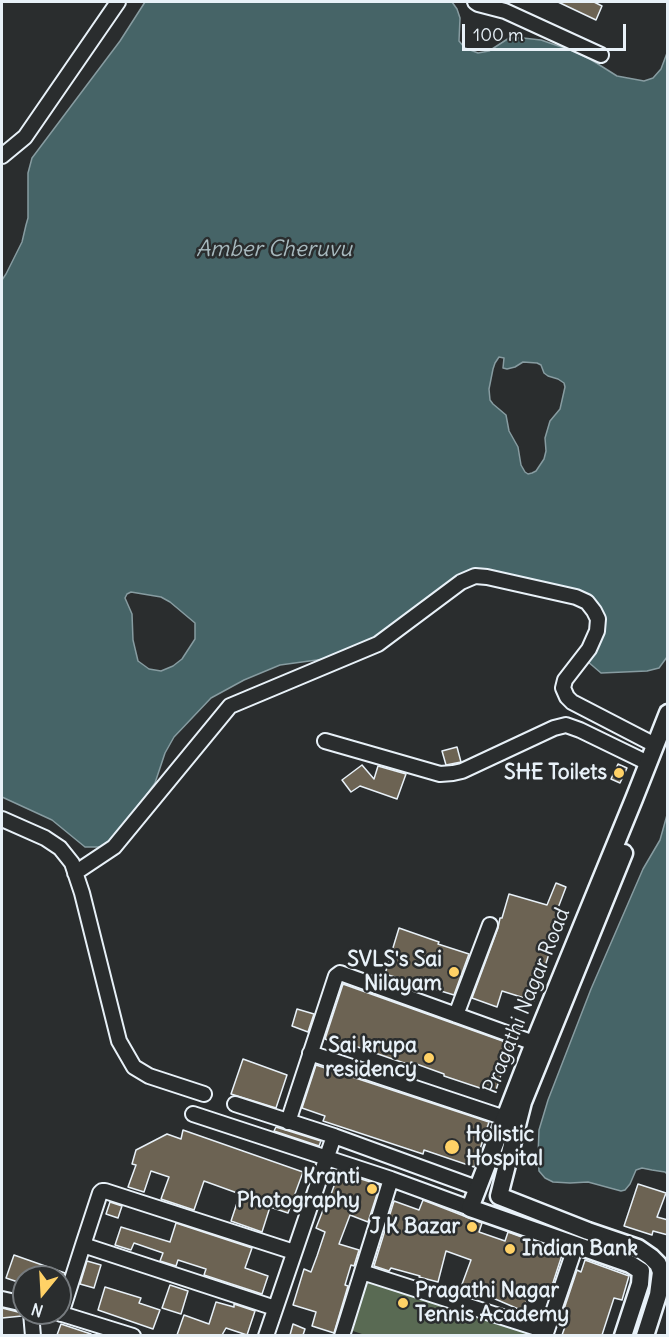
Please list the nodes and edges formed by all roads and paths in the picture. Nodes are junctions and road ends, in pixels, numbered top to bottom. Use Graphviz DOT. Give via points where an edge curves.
graph roads {
  1 [pos="118,2"];
  2 [pos="475,2"];
  3 [pos="601,55"];
  4 [pos="25,137"];
  5 [pos="2,142"];
  6 [pos="2,156"];
  7 [pos="668,713"];
  8 [pos="325,741"];
  9 [pos="661,744"];
  10 [pos="648,764"];
  11 [pos="2,819"];
  12 [pos="75,873"];
  13 [pos="490,925"];
  14 [pos="456,1015"];
  15 [pos="534,1043"];
  16 [pos="310,1053"];
  17 [pos="204,1094"];
  18 [pos="235,1104"];
  19 [pos="193,1114"];
  20 [pos="505,1118"];
  21 [pos="288,1122"];
  22 [pos="334,1136"];
  23 [pos="326,1158"];
  24 [pos="391,1179"];
  25 [pos="477,1188"];
  26 [pos="499,1196"];
  27 [pos="470,1208"];
  28 [pos="491,1215"];
  29 [pos="83,1245"];
  30 [pos="576,1245"];
  31 [pos="294,1252"];
  32 [pos="663,1262"];
  33 [pos="640,1271"];
  34 [pos="362,1272"];
  35 [pos="72,1278"];
  36 [pos="663,1296"];
  37 [pos="276,1308"];
  38 [pos="72,1317"];
  39 [pos="546,1333"];
  40 [pos="133,1335"];
  41 [pos="266,1335"];
  42 [pos="343,1335"];
  43 [pos="623,1335"];
  44 [pos="645,1335"];
  1 -- 4 [label="street"];
  2 -- 3 [label="street" via="505,11"];
  4 -- 5 [label="street" via="12,143"];
  4 -- 6 [label="street"];
  7 -- 9 [label="main road, Pragathi Nagar Road"];
  8 -- 10 [label="street" via="440,774 453,774 566,725"];
  9 -- 10 [label="main road, Pragathi Nagar Road"];
  9 -- 12 [label="street" via="567,697 565,680 590,649 597,631 598,619 587,602 475,576 461,582 378,644 230,706 114,847"];
  9 -- 26 [label="main road, Pragathi Nagar Road" via="523,1102"];
  10 -- 15 [label="main road, Pragathi Nagar Road"];
  11 -- 12 [label="street" via="60,848"];
  12 -- 17 [label="street" via="119,1041 134,1067 148,1076"];
  13 -- 14 [label="street"];
  14 -- 15 [label="street"];
  14 -- 16 [label="street" via="340,973"];
  15 -- 20 [label="main road, Pragathi Nagar Road"];
  16 -- 20 [label="street"];
  16 -- 21 [label="street"];
  18 -- 21 [label="street"];
  19 -- 23 [label="street"];
  20 -- 25 [label="main road, Pragathi Nagar Road"];
  21 -- 22 [label="street"];
  22 -- 23 [label="street"];
  22 -- 25 [label="street"];
  23 -- 24 [label="street"];
  23 -- 31 [label="street"];
  24 -- 27 [label="street"];
  24 -- 34 [label="street"];
  25 -- 26 [label="main road"];
  25 -- 27 [label="main road, Pragathi Nagar Road"];
  26 -- 28 [label="main road, Pragathi Nagar Road"];
  26 -- 32 [label="main road" via="638,1248"];
  27 -- 28 [label="main road"];
  28 -- 30 [label="main road"];
  29 -- 31 [label="street" via="100,1194 105,1191"];
  29 -- 35 [label="street"];
  29 -- 37 [label="street"];
  30 -- 33 [label="main road"];
  30 -- 39 [label="street"];
  31 -- 37 [label="street"];
  32 -- 33 [label="street"];
  32 -- 36 [label="main road"];
  33 -- 43 [label="main road" via="640,1284"];
  34 -- 39 [label="street"];
  34 -- 42 [label="street"];
  36 -- 44 [label="main road"];
  37 -- 41 [label="street"];
  38 -- 40 [label="street"];
}
